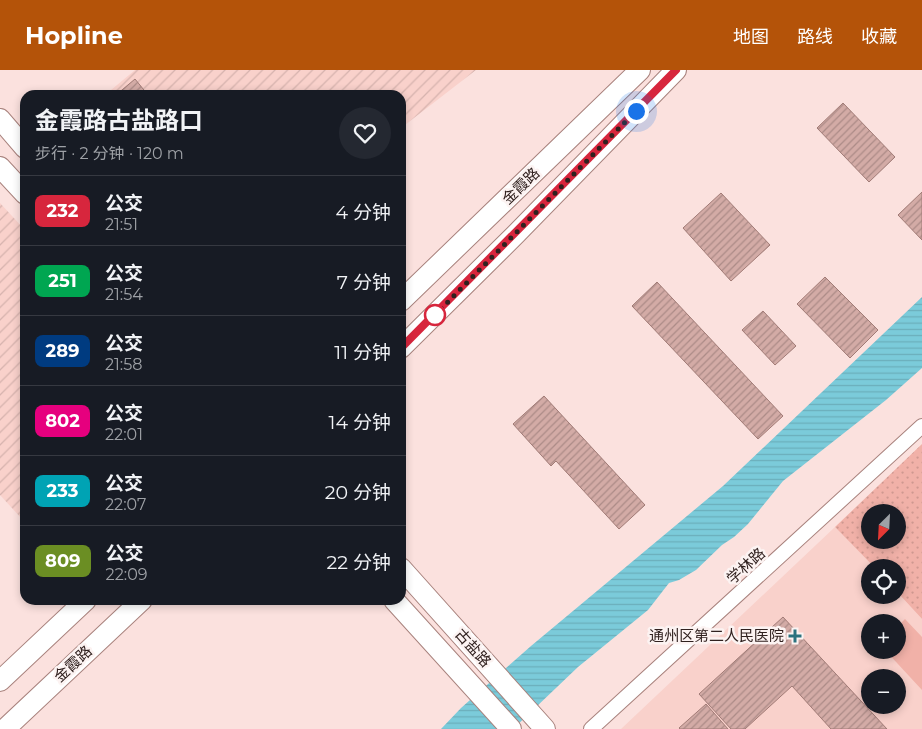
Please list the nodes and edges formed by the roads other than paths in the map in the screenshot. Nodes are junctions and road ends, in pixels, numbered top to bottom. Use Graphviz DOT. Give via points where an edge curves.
graph roads {
  1 [pos="640,70"];
  2 [pos="676,70"];
  3 [pos="0,120"];
  4 [pos="20,142"];
  5 [pos="0,167"];
  6 [pos="20,189"];
  7 [pos="406,296"];
  8 [pos="406,343"];
  9 [pos="922,426"];
  10 [pos="406,574"];
  11 [pos="81,605"];
  12 [pos="137,605"];
  13 [pos="399,605"];
  14 [pos="0,681"];
  15 [pos="540,724"];
  16 [pos="4,729"];
  17 [pos="511,729"];
  18 [pos="591,729"];
  1 -- 7 [label="main road, 金霞路"];
  2 -- 8 [label="main road, 金霞路"];
  3 -- 4 [label="main road"];
  5 -- 6 [label="main road"];
  9 -- 18 [label="street, 学林路"];
  10 -- 15 [label="main road, 古盐路"];
  11 -- 14 [label="main road"];
  12 -- 16 [label="main road, 金霞路"];
  13 -- 17 [label="main road, 古盐路"];
}
